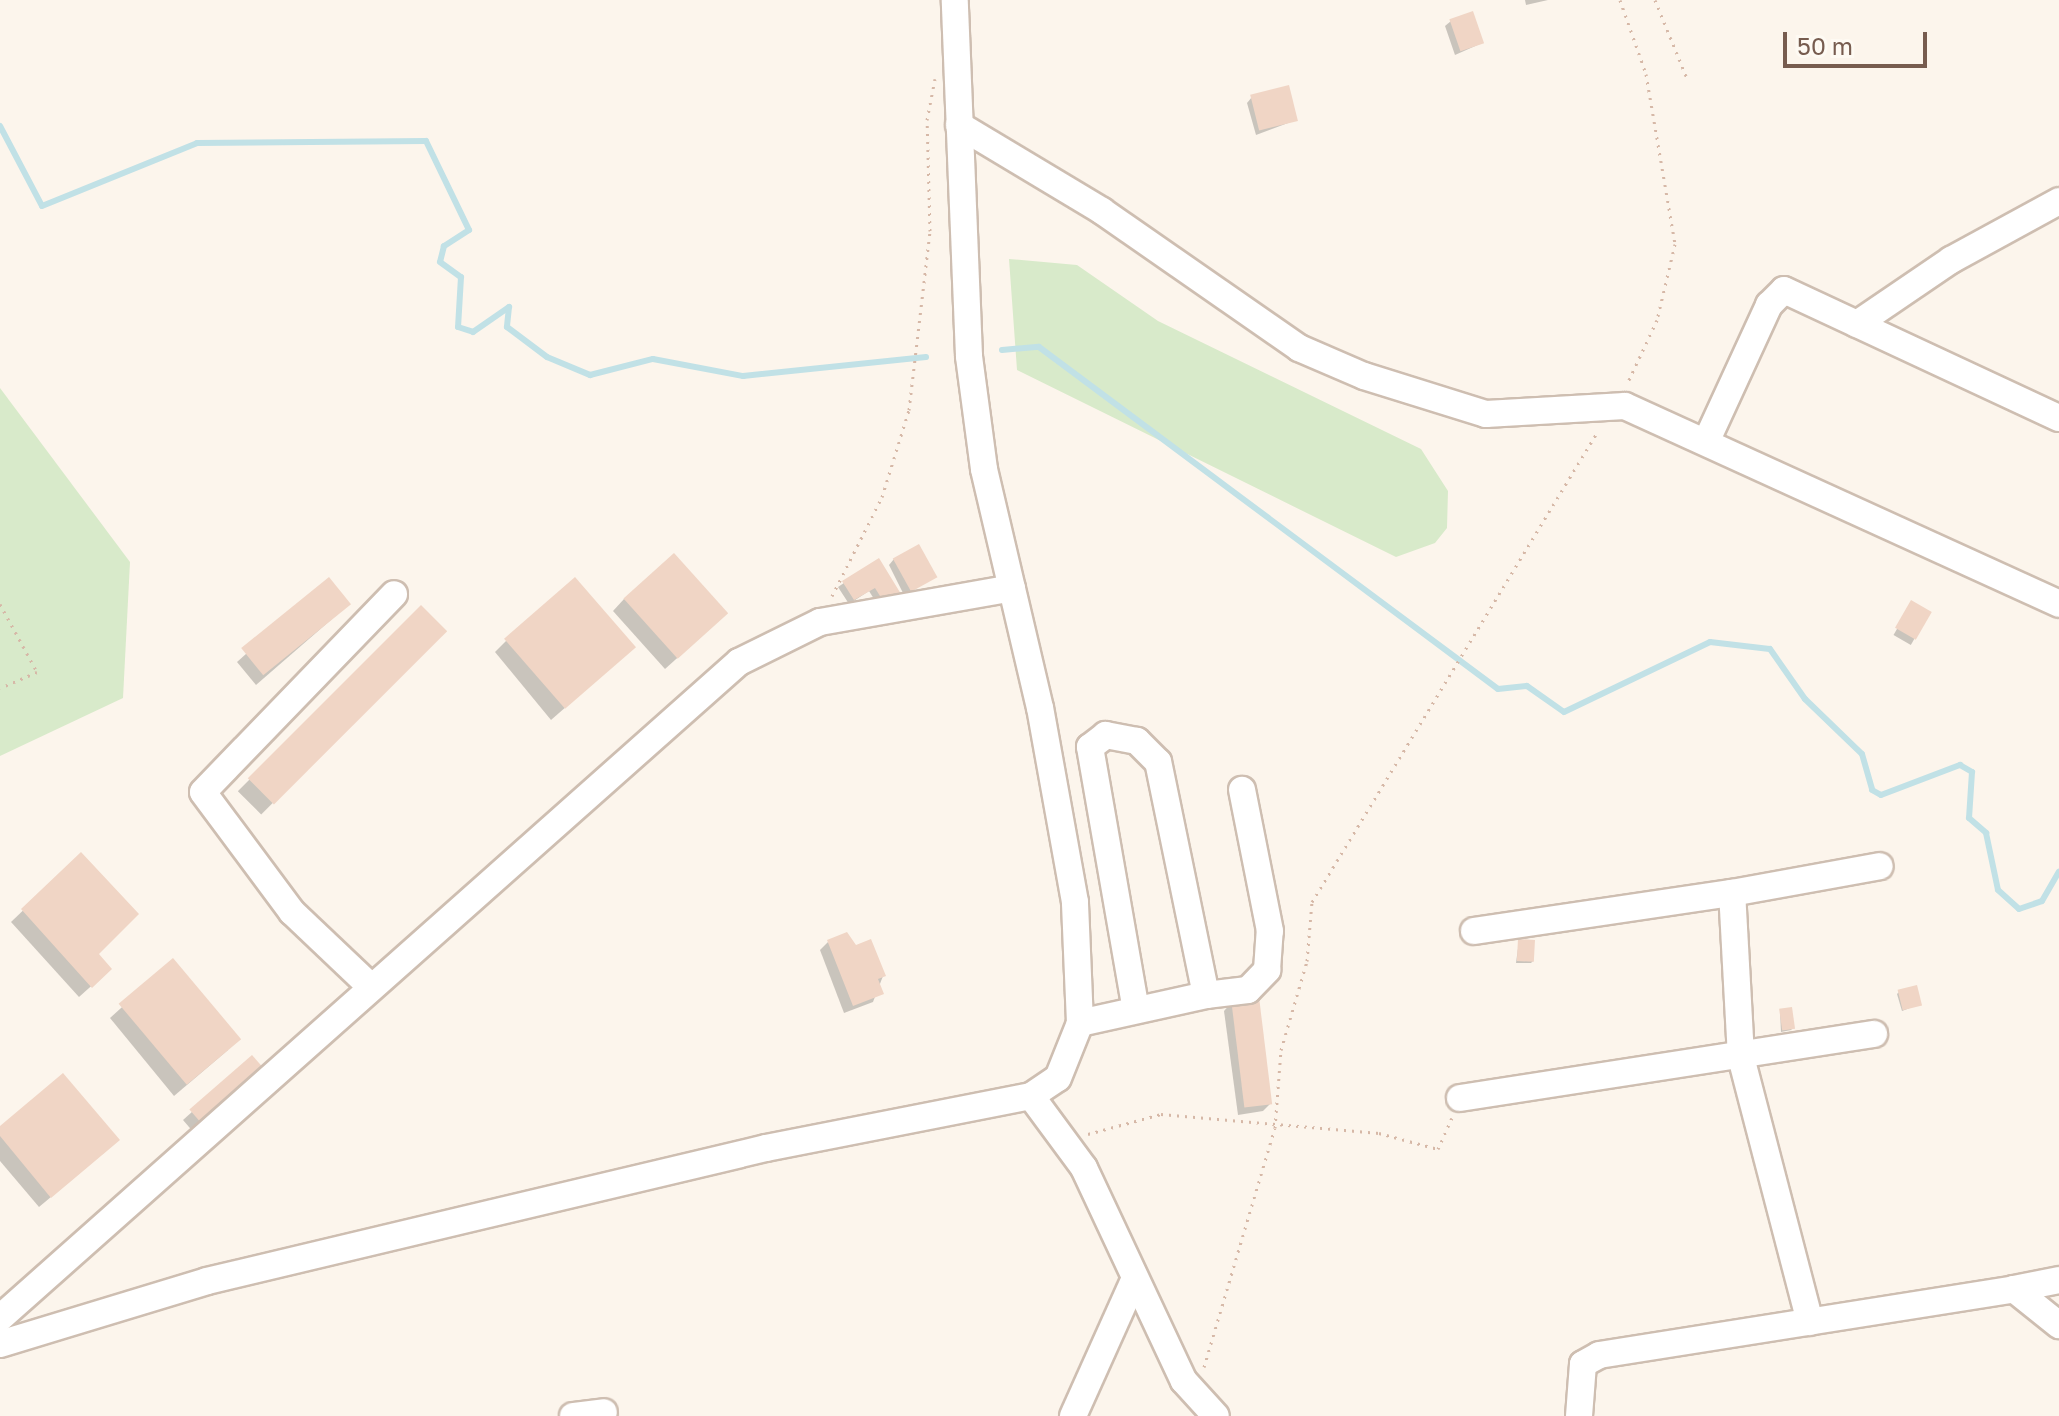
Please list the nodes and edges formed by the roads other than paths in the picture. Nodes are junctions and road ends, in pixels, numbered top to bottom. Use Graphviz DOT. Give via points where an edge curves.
graph roads {
  1 [pos="955,0"];
  2 [pos="959,125"];
  3 [pos="2059,201"];
  4 [pos="1857,324"];
  5 [pos="2059,418"];
  6 [pos="1706,442"];
  7 [pos="1012,588"];
  8 [pos="394,594"];
  9 [pos="2059,604"];
  10 [pos="1242,790"];
  11 [pos="1880,866"];
  12 [pos="1732,893"];
  13 [pos="1474,931"];
  14 [pos="369,985"];
  15 [pos="1206,995"];
  16 [pos="1136,1010"];
  17 [pos="1080,1023"];
  18 [pos="1874,1034"];
  19 [pos="1741,1057"];
  20 [pos="1031,1096"];
  21 [pos="1460,1098"];
  22 [pos="1135,1278"];
  23 [pos="2059,1280"];
  24 [pos="2014,1289"];
  25 [pos="0,1318"];
  26 [pos="1810,1322"];
  27 [pos="2059,1325"];
  28 [pos="0,1344"];
  29 [pos="604,1412"];
  30 [pos="573,1416"];
  31 [pos="1073,1416"];
  32 [pos="1216,1416"];
  33 [pos="1579,1416"];
  1 -- 2 [label="street"];
  2 -- 6 [label="street" via="1102,211 1299,348 1364,376 1486,414 1614,404"];
  2 -- 7 [label="street" via="969,356"];
  3 -- 4 [label="street" via="1951,260"];
  4 -- 5 [label="street"];
  4 -- 6 [label="street" via="1784,290 1769,305"];
  6 -- 9 [label="street"];
  7 -- 14 [label="street" via="820,622 739,662"];
  7 -- 17 [label="street" via="1075,902"];
  8 -- 14 [label="street" via="203,792 292,912"];
  10 -- 15 [label="street" via="1270,931 1267,970 1248,990"];
  11 -- 12 [label="street"];
  12 -- 13 [label="street"];
  12 -- 19 [label="street"];
  14 -- 25 [label="street"];
  15 -- 16 [label="street"];
  15 -- 16 [label="street" via="1158,762 1137,741 1106,735 1090,747"];
  16 -- 17 [label="street"];
  17 -- 20 [label="street" via="1058,1078"];
  18 -- 19 [label="street"];
  19 -- 21 [label="street"];
  19 -- 26 [label="street"];
  20 -- 22 [label="street" via="1065,1143"];
  20 -- 28 [label="street" via="766,1148 222,1278"];
  22 -- 31 [label="street"];
  22 -- 32 [label="street" via="1195,1393"];
  23 -- 24 [label="street"];
  24 -- 26 [label="street"];
  24 -- 27 [label="street"];
  26 -- 33 [label="street" via="1599,1355 1583,1364"];
  29 -- 30 [label="street"];
}
